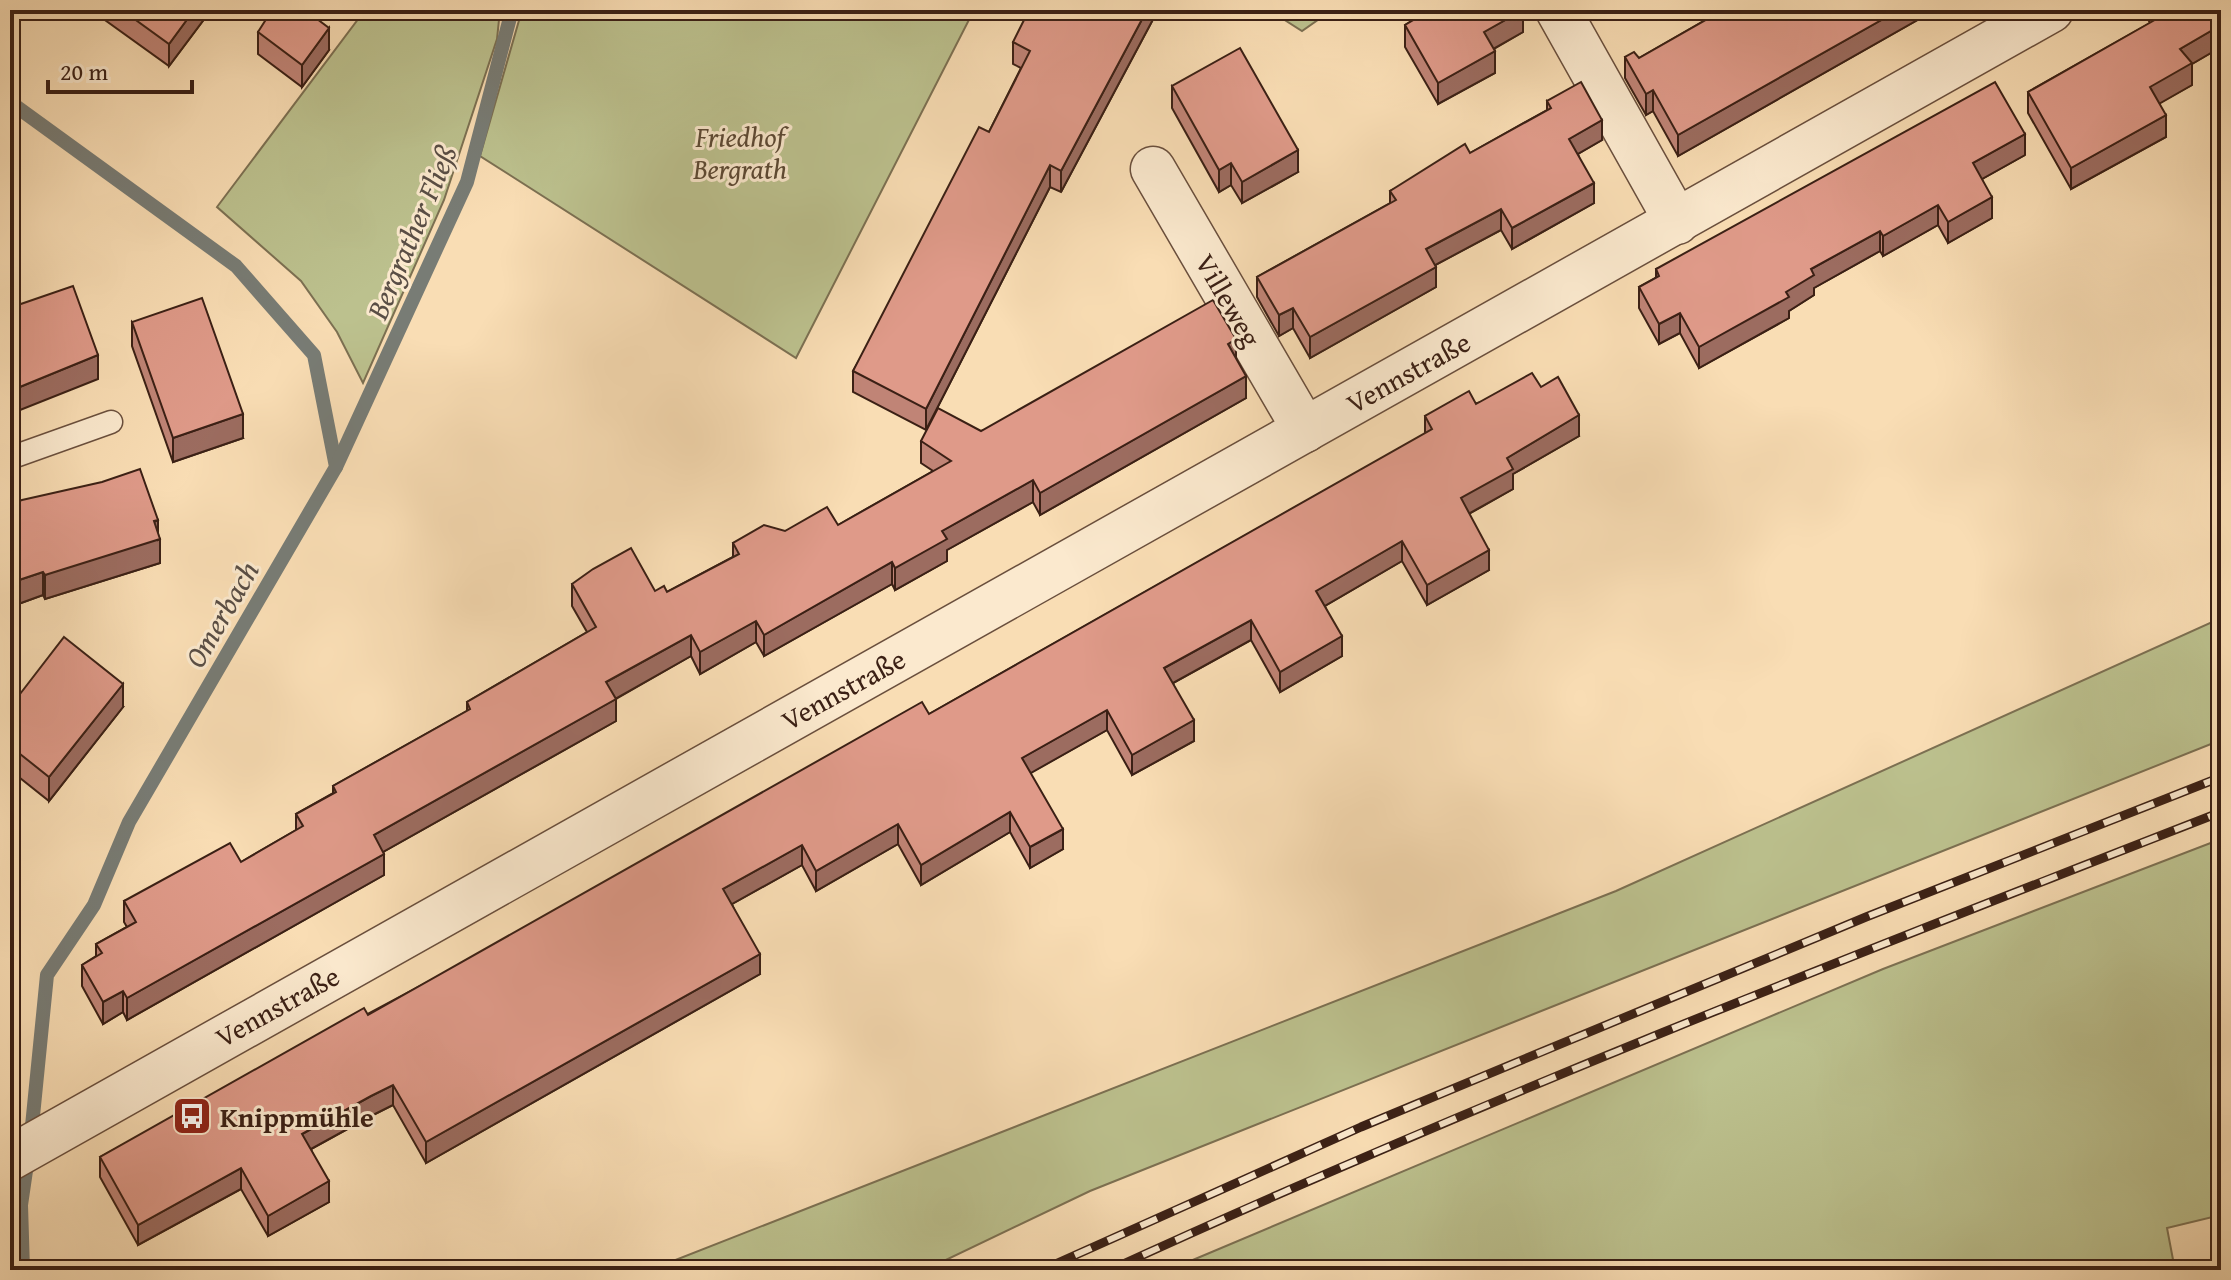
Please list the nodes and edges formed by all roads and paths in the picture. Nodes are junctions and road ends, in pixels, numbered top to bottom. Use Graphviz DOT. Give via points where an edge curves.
graph roads {
  1 [pos="1558,10"];
  2 [pos="2051,10"];
  3 [pos="1153,169"];
  4 [pos="1677,222"];
  5 [pos="111,422"];
  6 [pos="1305,430"];
  7 [pos="10,458"];
  8 [pos="10,1158"];
  1 -- 4 [label="street"];
  2 -- 4 [label="street, Vennstraße"];
  3 -- 6 [label="street, Villeweg"];
  4 -- 6 [label="street, Vennstraße"];
  5 -- 7 [label="lane"];
  6 -- 8 [label="street, Vennstraße"];
}
